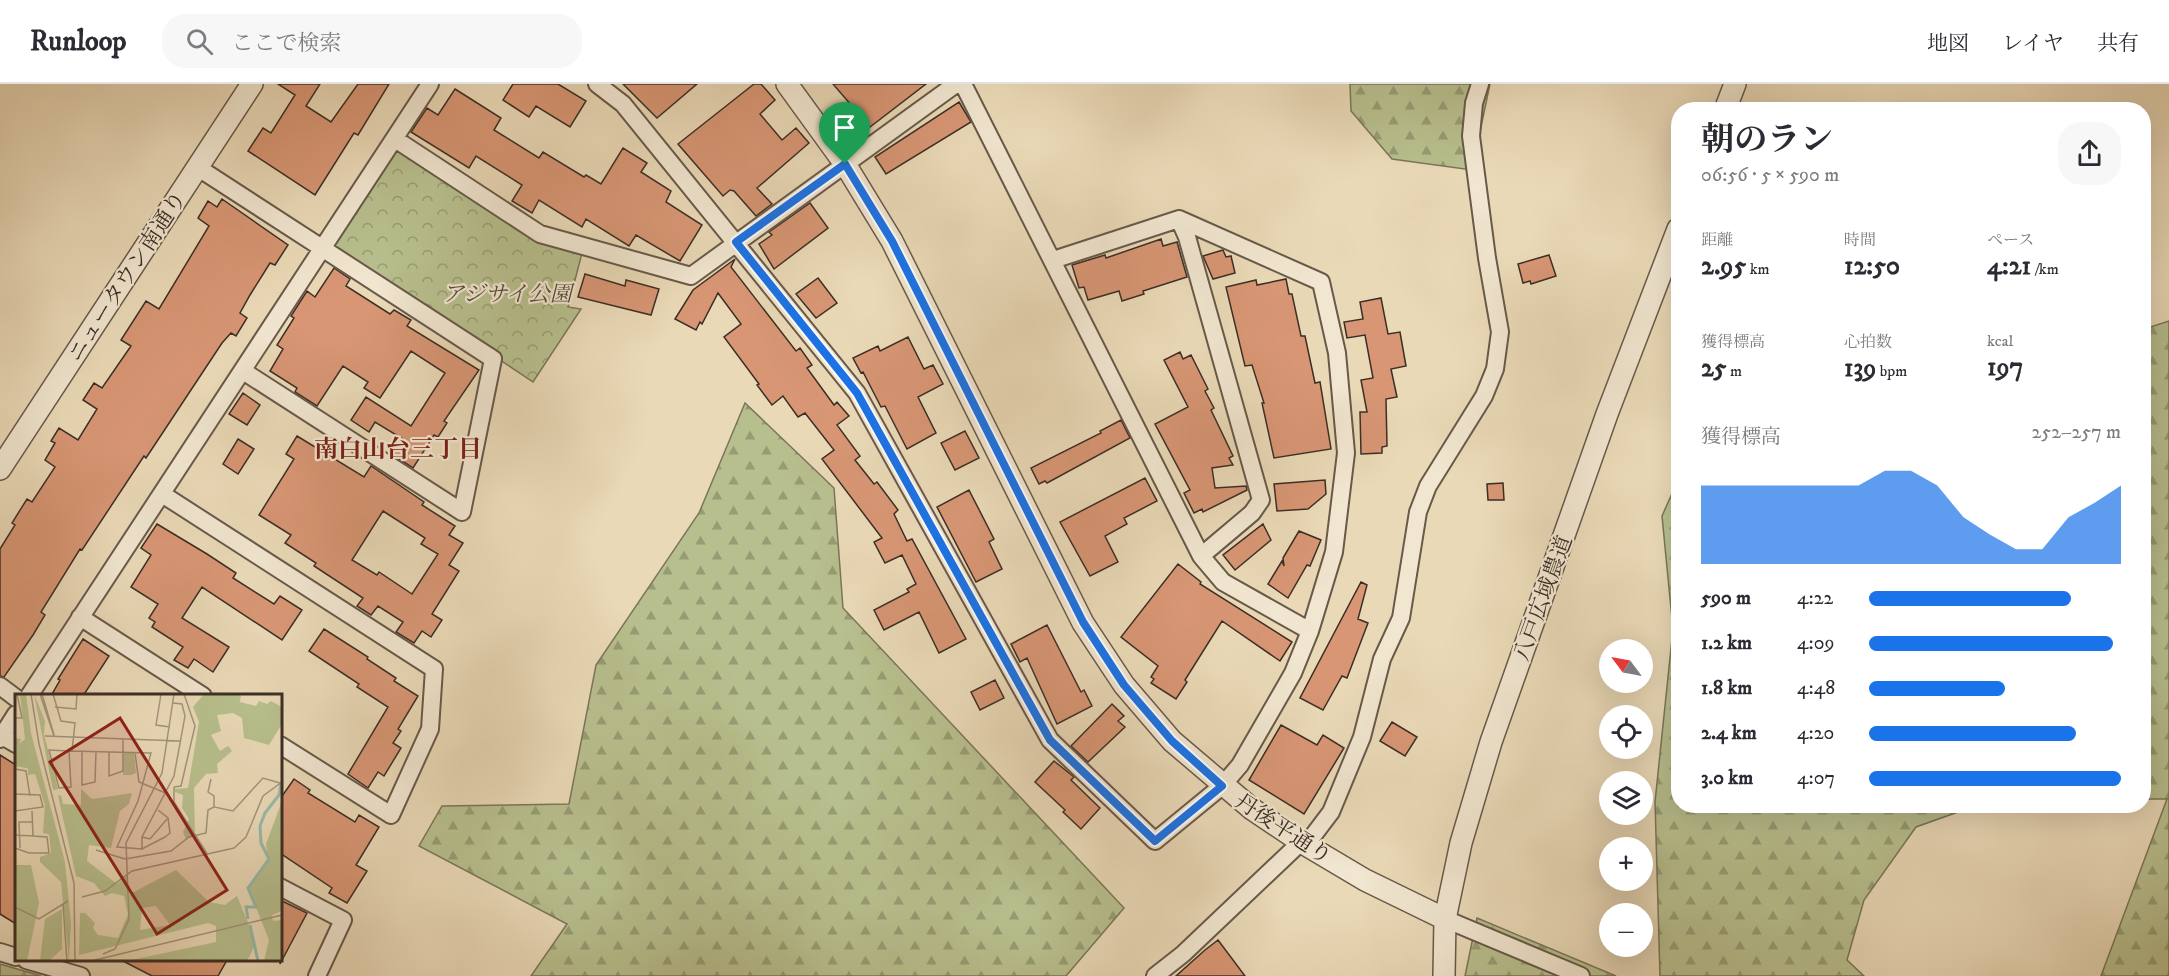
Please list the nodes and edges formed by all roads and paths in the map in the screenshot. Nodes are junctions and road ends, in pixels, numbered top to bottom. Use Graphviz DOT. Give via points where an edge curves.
graph roads {
  1 [pos="252,84"];
  2 [pos="430,84"];
  3 [pos="597,84"];
  4 [pos="787,84"];
  5 [pos="956,84"];
  6 [pos="963,84"];
  7 [pos="1480,84"];
  8 [pos="1735,84"];
  9 [pos="1728,102"];
  10 [pos="395,139"];
  11 [pos="845,164"];
  12 [pos="197,167"];
  13 [pos="1179,219"];
  14 [pos="736,242"];
  15 [pos="1671,247"];
  16 [pos="321,248"];
  17 [pos="1053,260"];
  18 [pos="243,371"];
  19 [pos="0,469"];
  20 [pos="162,494"];
  21 [pos="1202,556"];
  22 [pos="80,617"];
  23 [pos="1310,631"];
  24 [pos="0,686"];
  25 [pos="29,694"];
  26 [pos="200,694"];
  27 [pos="15,697"];
  28 [pos="15,717"];
  29 [pos="6,740"];
  30 [pos="282,746"];
  31 [pos="1222,786"];
  32 [pos="1304,844"];
  33 [pos="282,888"];
  34 [pos="1445,919"];
  35 [pos="0,952"];
  36 [pos="15,957"];
  37 [pos="29,961"];
  38 [pos="81,976"];
  39 [pos="317,976"];
  40 [pos="1155,976"];
  41 [pos="1444,976"];
  42 [pos="1581,976"];
  1 -- 12 [label="street, ニュータウン南通り"];
  2 -- 10 [label="street"];
  3 -- 14 [label="street" via="623,104"];
  4 -- 11 [label="street, 丹後平通り"];
  5 -- 11 [label="street"];
  6 -- 17 [label="street"];
  7 -- 32 [label="street" via="1471,136 1500,332 1495,369 1484,396 1428,486 1419,512 1401,618 1383,659 1362,737 1331,812"];
  8 -- 9 [label="street"];
  10 -- 14 [label="street" via="540,234 691,276"];
  10 -- 16 [label="street"];
  11 -- 14 [label="street"];
  11 -- 31 [label="street, 丹後平通り" via="892,241 1083,622 1124,685 1172,741"];
  12 -- 16 [label="street"];
  12 -- 19 [label="street, ニュータウン南通り"];
  13 -- 17 [label="street"];
  13 -- 21 [label="street" via="1261,500"];
  13 -- 23 [label="street" via="1321,282 1337,353 1346,453 1334,552"];
  14 -- 31 [label="street" via="857,393 1050,740 1155,841"];
  15 -- 34 [label="street, 八戸広域農道" via="1607,414 1491,742 1461,843"];
  16 -- 18 [label="street"];
  16 -- 18 [label="street" via="493,359 462,512"];
  17 -- 21 [label="street"];
  18 -- 20 [label="street"];
  20 -- 22 [label="street"];
  20 -- 30 [label="street" via="434,669 430,729 391,815"];
  21 -- 23 [label="street" via="1222,582"];
  22 -- 25 [label="street"];
  22 -- 26 [label="street"];
  23 -- 31 [label="street" via="1293,674 1240,765"];
  24 -- 27 [label="street"];
  28 -- 29 [label="street"];
  31 -- 32 [label="street, 丹後平通り"];
  32 -- 34 [label="street, 丹後平通り"];
  32 -- 40 [label="street"];
  33 -- 39 [label="street" via="343,920"];
  34 -- 41 [label="street, 八戸広域農道"];
  34 -- 42 [label="street"];
  35 -- 36 [label="street"];
  37 -- 38 [label="street"];
}
